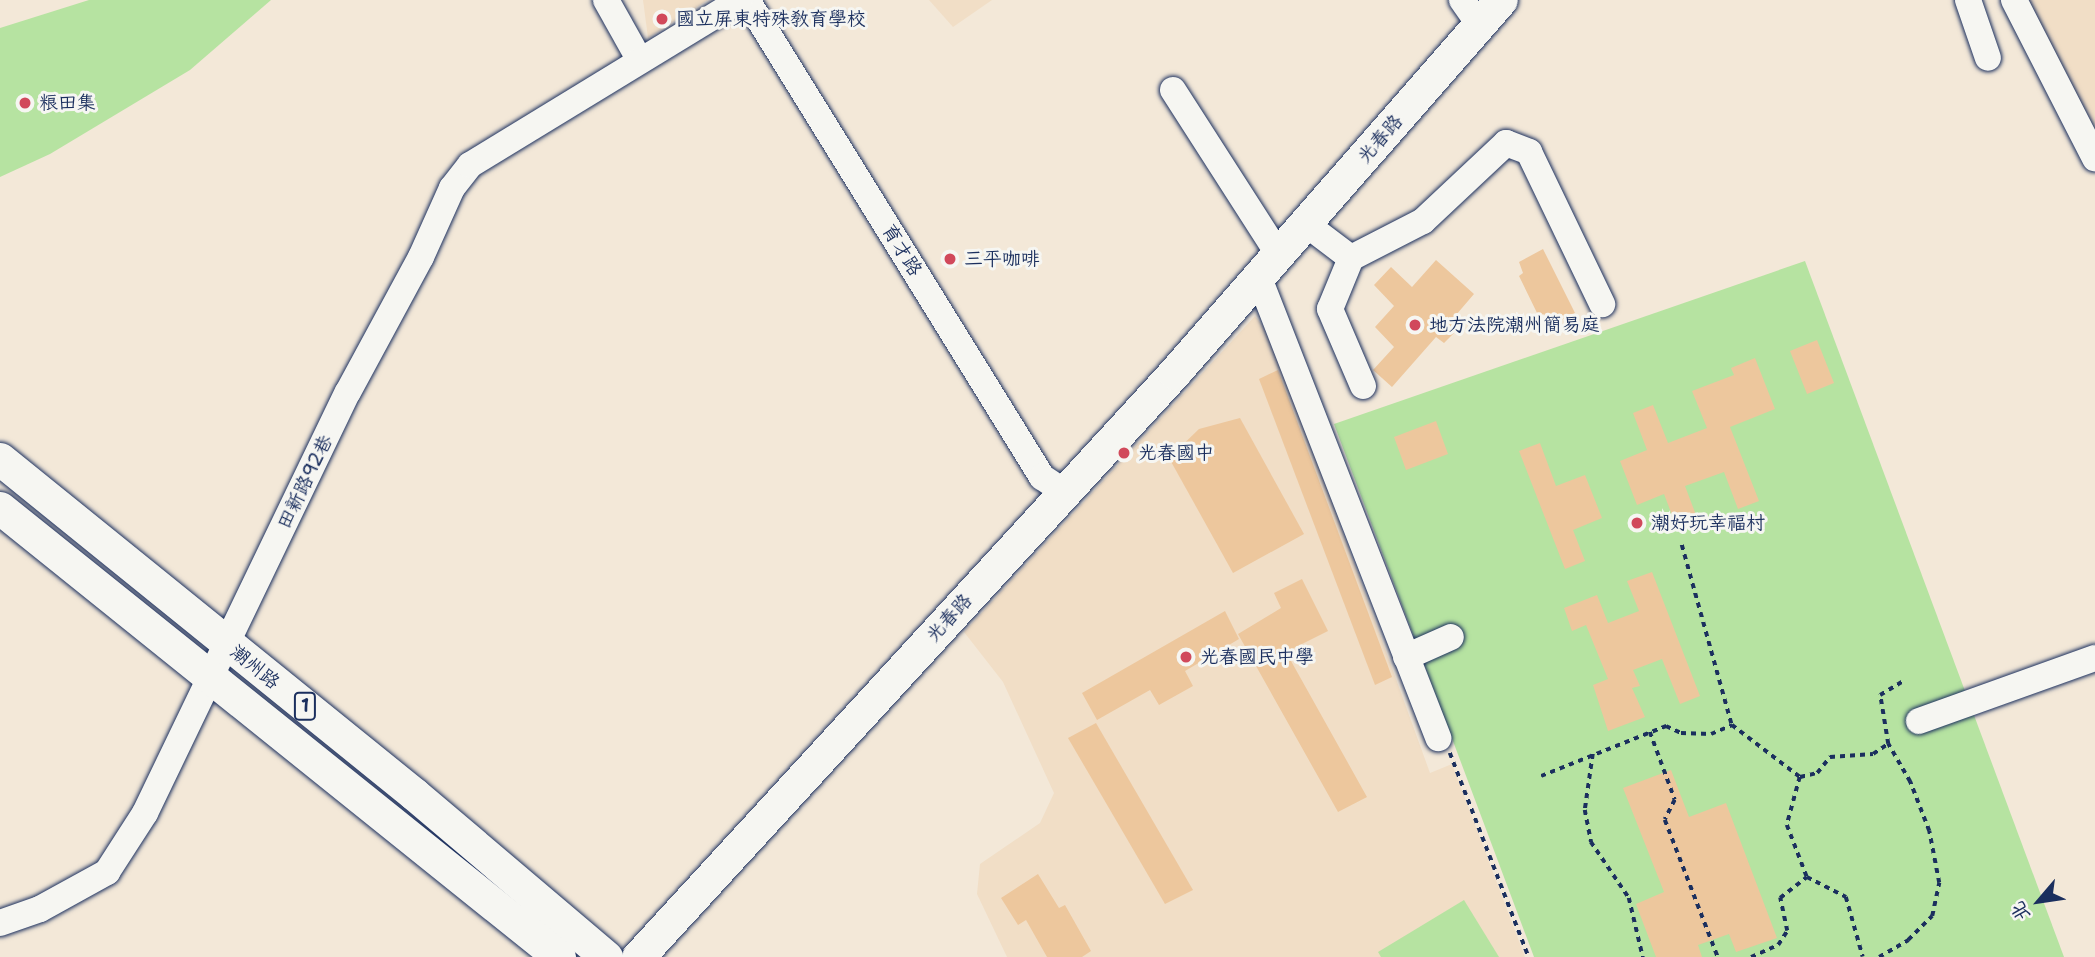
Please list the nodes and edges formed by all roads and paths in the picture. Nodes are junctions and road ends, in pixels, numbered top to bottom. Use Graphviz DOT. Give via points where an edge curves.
graph roads {
  1 [pos="606,0"];
  2 [pos="740,0"];
  3 [pos="747,0"];
  4 [pos="1501,0"];
  5 [pos="1968,0"];
  6 [pos="2014,0"];
  7 [pos="1471,12"];
  8 [pos="1988,58"];
  9 [pos="639,59"];
  10 [pos="1173,90"];
  11 [pos="2095,158"];
  12 [pos="1306,224"];
  13 [pos="1351,258"];
  14 [pos="1269,267"];
  15 [pos="1602,304"];
  16 [pos="1363,386"];
  17 [pos="0,459"];
  18 [pos="1063,492"];
  19 [pos="0,509"];
  20 [pos="1682,545"];
  21 [pos="1451,638"];
  22 [pos="226,643"];
  23 [pos="1406,657"];
  24 [pos="2095,658"];
  25 [pos="209,680"];
  26 [pos="1905,680"];
  27 [pos="1919,721"];
  28 [pos="1732,725"];
  29 [pos="1650,732"];
  30 [pos="1438,738"];
  31 [pos="1888,744"];
  32 [pos="1593,754"];
  33 [pos="1541,776"];
  34 [pos="1800,778"];
  35 [pos="1807,877"];
  36 [pos="0,923"];
  37 [pos="1528,955"];
  38 [pos="559,957"];
  39 [pos="606,957"];
  40 [pos="638,957"];
  41 [pos="1643,957"];
  42 [pos="1718,957"];
  43 [pos="1751,957"];
  44 [pos="1863,957"];
  45 [pos="1879,957"];
  1 -- 9 [label="street"];
  2 -- 9 [label="street"];
  3 -- 18 [label="street, 育才路" via="1042,477"];
  4 -- 7 [label="main road, 光春路"];
  5 -- 8 [label="street"];
  6 -- 11 [label="street"];
  7 -- 12 [label="main road, 光春路"];
  9 -- 22 [label="street, 田新路92巷" via="470,165 452,188"];
  10 -- 14 [label="street"];
  12 -- 13 [label="street"];
  12 -- 14 [label="main road, 光春路"];
  13 -- 15 [label="street" via="1423,221 1506,143 1529,152"];
  13 -- 16 [label="street" via="1330,309"];
  14 -- 18 [label="main road, 光春路"];
  14 -- 23 [label="street"];
  17 -- 22 [label="main road, 潮州路 / 1"];
  18 -- 40 [label="main road, 光春路"];
  19 -- 25 [label="main road, 潮州路 / 1"];
  20 -- 28 [label="path"];
  21 -- 23 [label="street"];
  22 -- 25 [label="street, 田新路92巷"];
  22 -- 39 [label="main road, 潮州路 / 1" via="414,793"];
  23 -- 30 [label="street"];
  24 -- 27 [label="street"];
  25 -- 36 [label="street, 田新路92巷" via="145,813 107,872 40,909"];
  25 -- 38 [label="main road, 潮州路 / 1"];
  26 -- 31 [label="path" via="1880,695"];
  28 -- 29 [label="path" via="1711,734 1681,733 1666,726"];
  28 -- 34 [label="path"];
  29 -- 32 [label="path"];
  29 -- 42 [label="path" via="1675,800 1665,820"];
  30 -- 37 [label="path" via="1454,758"];
  31 -- 34 [label="path" via="1873,754 1830,757 1817,773"];
  31 -- 45 [label="path" via="1910,782 1929,831 1938,883 1932,916 1908,940"];
  32 -- 33 [label="path"];
  32 -- 41 [label="path" via="1585,810 1591,842 1629,898"];
  34 -- 35 [label="path" via="1787,825"];
  35 -- 43 [label="path" via="1780,898 1787,931 1778,944"];
  35 -- 44 [label="path" via="1846,897"];
}
